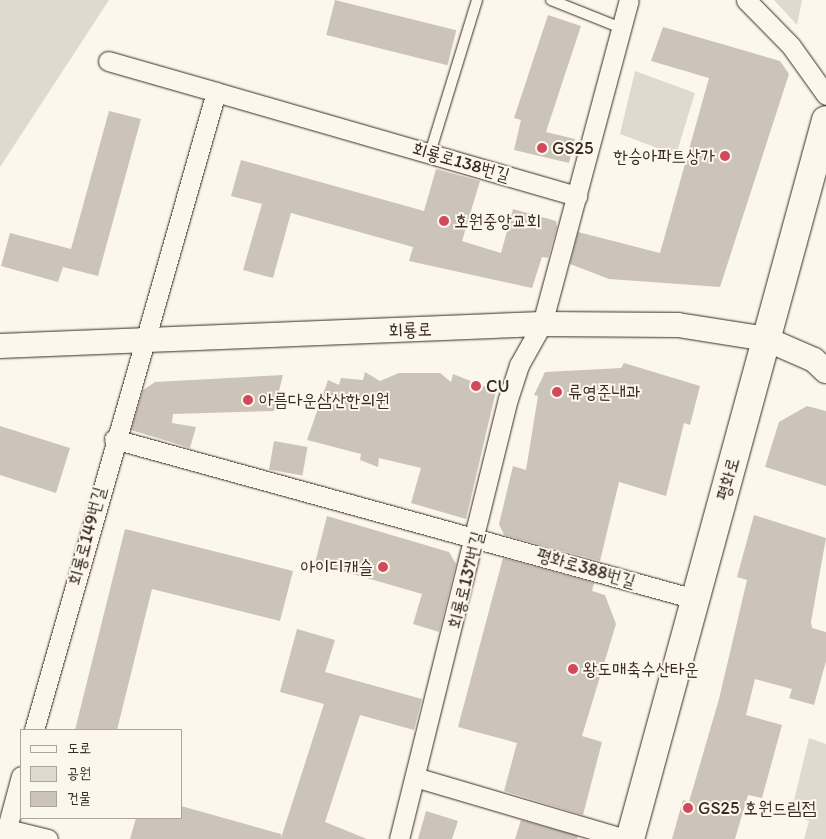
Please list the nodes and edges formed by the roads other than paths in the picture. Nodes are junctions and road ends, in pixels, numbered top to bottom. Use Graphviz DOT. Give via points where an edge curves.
graph roads {
  1 [pos="477,0"];
  2 [pos="551,0"];
  3 [pos="629,0"];
  4 [pos="746,0"];
  5 [pos="621,28"];
  6 [pos="108,61"];
  7 [pos="216,92"];
  8 [pos="826,95"];
  9 [pos="826,120"];
  10 [pos="430,153"];
  11 [pos="577,196"];
  12 [pos="542,324"];
  13 [pos="766,338"];
  14 [pos="141,342"];
  15 [pos="0,346"];
  16 [pos="822,362"];
  17 [pos="114,439"];
  18 [pos="477,537"];
  19 [pos="694,599"];
  20 [pos="34,729"];
  21 [pos="416,777"];
  22 [pos="20,780"];
  23 [pos="6,834"];
  24 [pos="48,839"];
  25 [pos="399,839"];
  26 [pos="626,839"];
  27 [pos="630,839"];
  1 -- 10 [label="lane"];
  2 -- 5 [label="lane"];
  3 -- 5 [label="street"];
  4 -- 8 [label="street" via="791,46"];
  5 -- 11 [label="street"];
  6 -- 7 [label="street, 회룡로138번길"];
  7 -- 10 [label="street, 회룡로138번길"];
  7 -- 14 [label="street"];
  9 -- 13 [label="main road, 평화로"];
  10 -- 11 [label="street, 회룡로138번길"];
  11 -- 12 [label="street"];
  12 -- 13 [label="street, 회룡로" via="678,325"];
  12 -- 14 [label="street, 회룡로"];
  12 -- 18 [label="street, 회룡로137번길" via="519,365 508,399"];
  13 -- 16 [label="street, 회룡로"];
  13 -- 19 [label="main road, 평화로"];
  14 -- 15 [label="street, 회룡로"];
  14 -- 17 [label="street, 회룡로149번길"];
  17 -- 18 [label="street, 평화로388번길"];
  17 -- 20 [label="street, 회룡로149번길"];
  18 -- 19 [label="street, 평화로388번길"];
  18 -- 21 [label="street, 회룡로137번길"];
  19 -- 27 [label="main road, 평화로"];
  21 -- 25 [label="street, 회룡로137번길"];
  21 -- 26 [label="street"];
  22 -- 23 [label="street"];
  23 -- 24 [label="street"];
}
